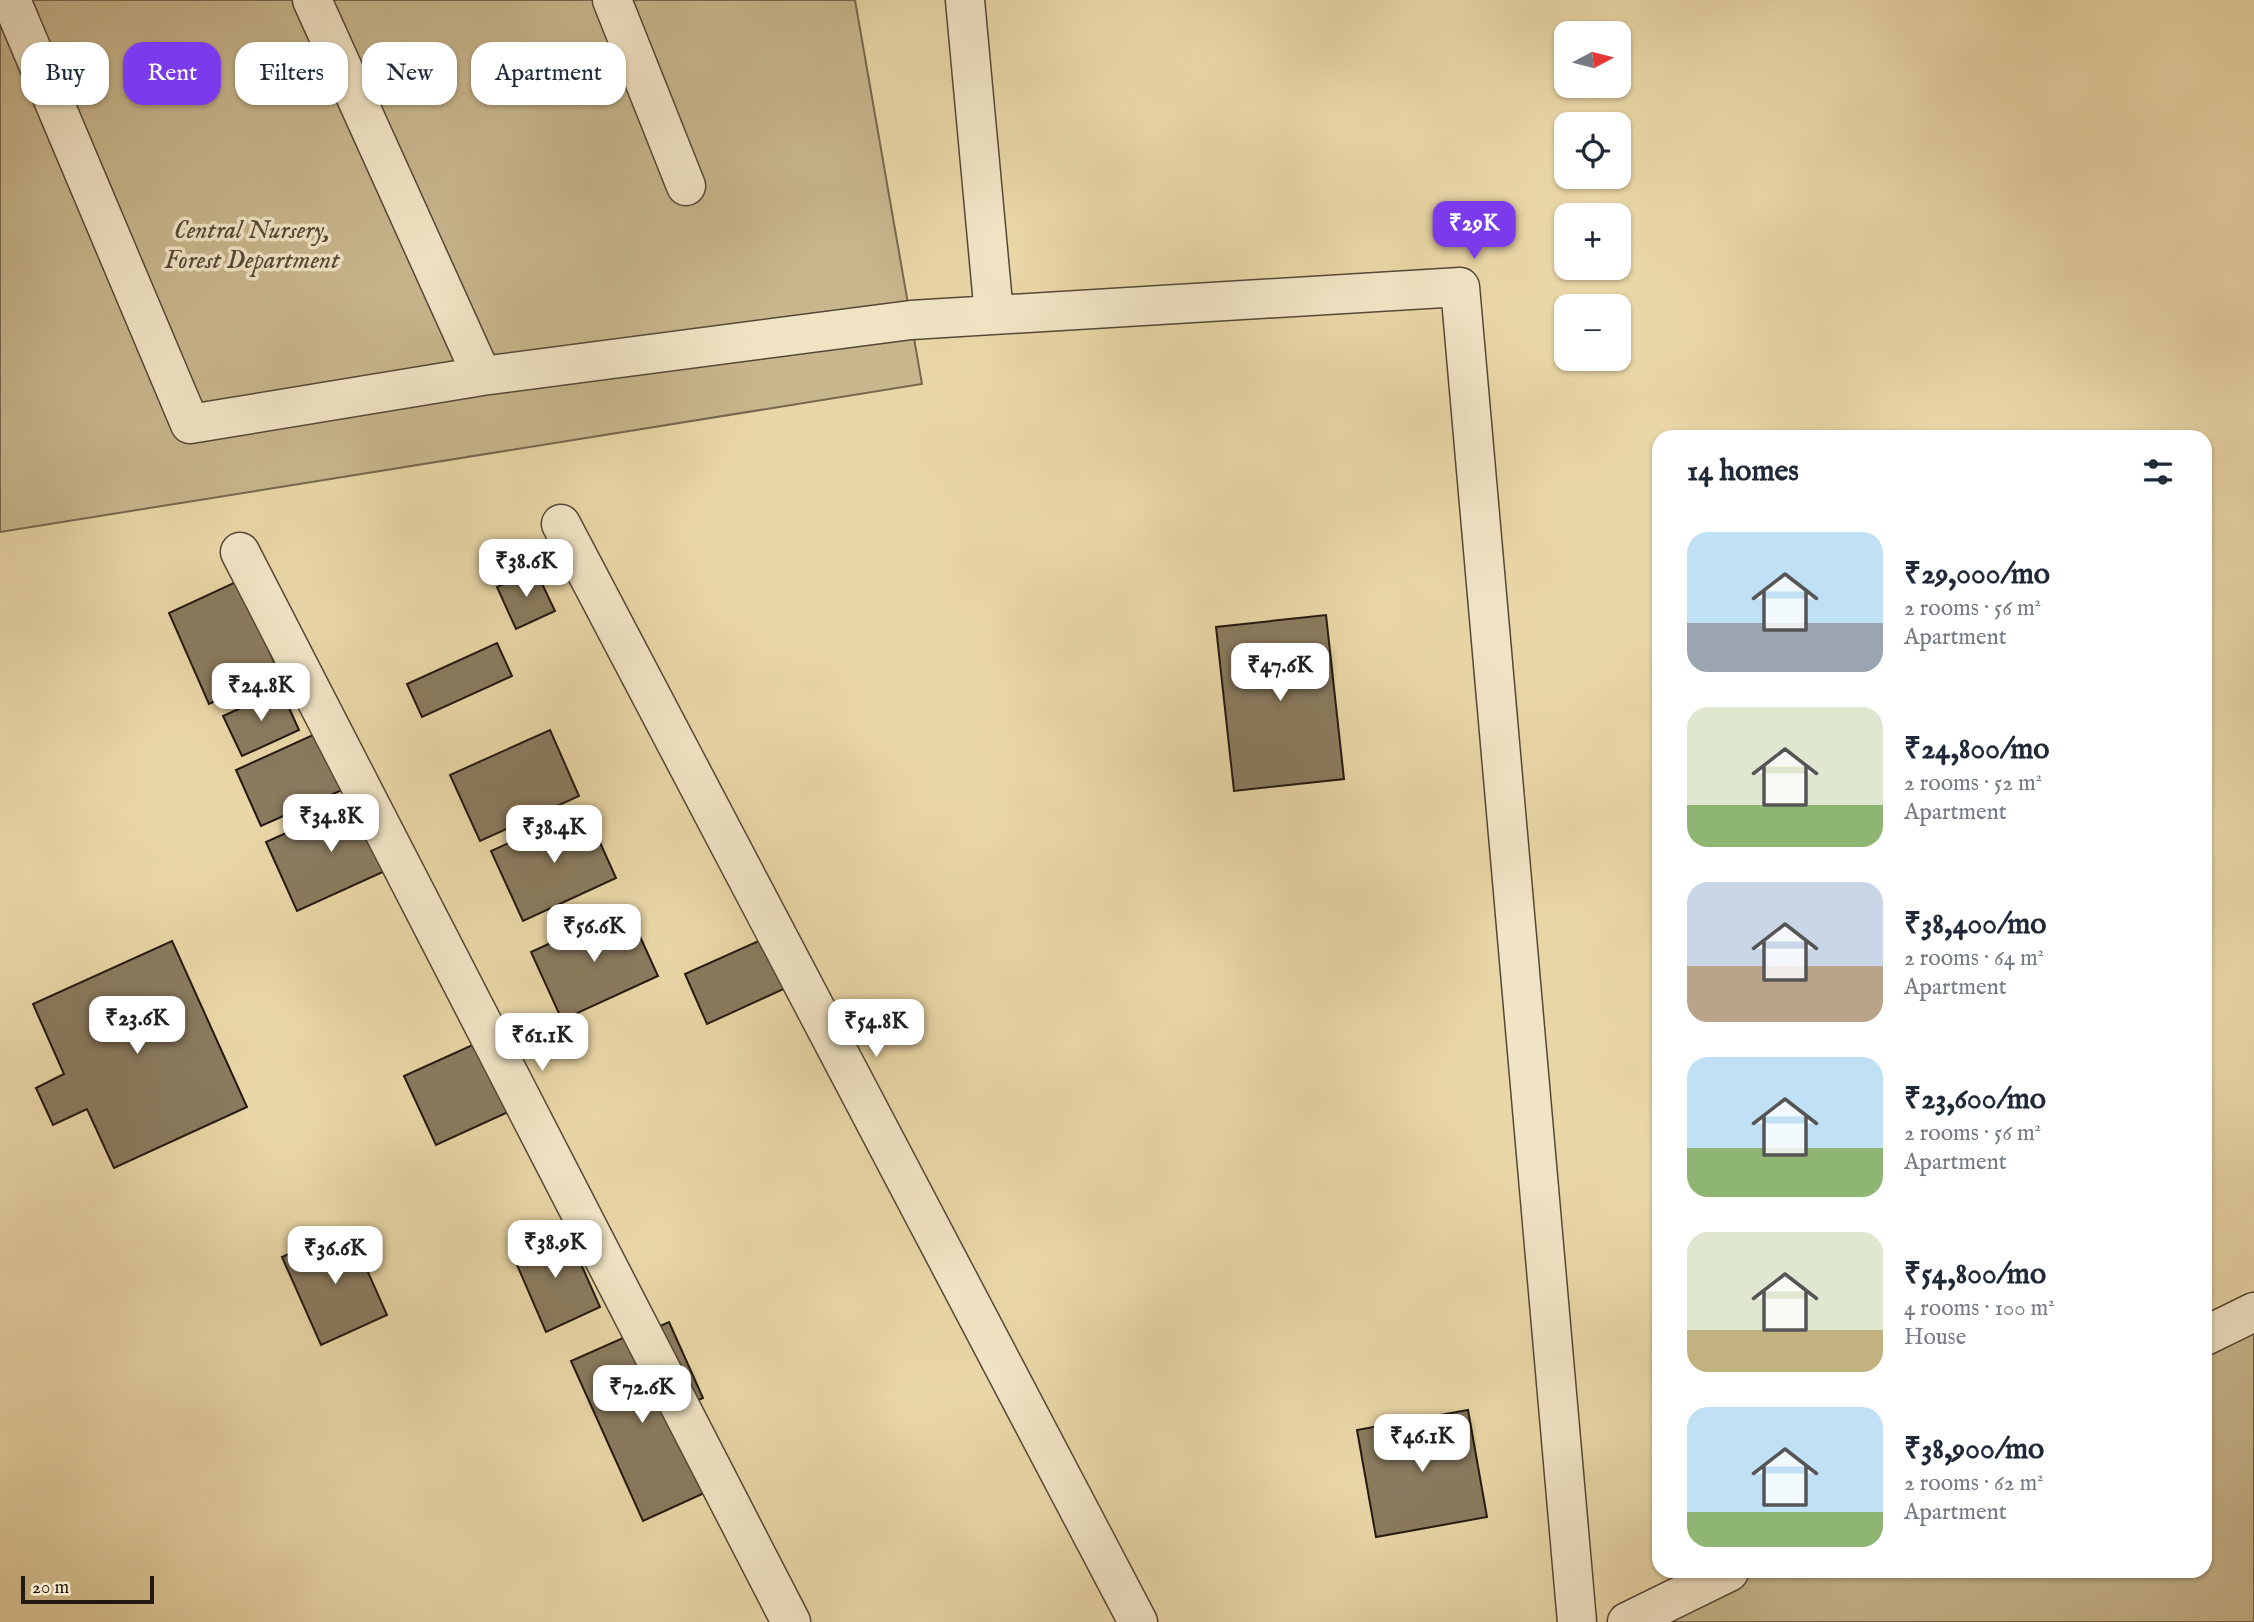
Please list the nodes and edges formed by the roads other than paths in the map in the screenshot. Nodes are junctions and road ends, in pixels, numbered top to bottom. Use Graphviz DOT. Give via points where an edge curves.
graph roads {
  1 [pos="10,0"];
  2 [pos="312,0"];
  3 [pos="612,0"];
  4 [pos="965,0"];
  5 [pos="685,186"];
  6 [pos="994,315"];
  7 [pos="482,376"];
  8 [pos="561,524"];
  9 [pos="240,552"];
  10 [pos="2254,1312"];
  11 [pos="2212,1333"];
  12 [pos="1717,1578"];
  13 [pos="792,1622"];
  14 [pos="1138,1622"];
  15 [pos="1577,1622"];
  16 [pos="1627,1622"];
  1 -- 7 [label="street" via="190,424"];
  2 -- 7 [label="street"];
  3 -- 5 [label="street"];
  4 -- 6 [label="street"];
  6 -- 7 [label="street" via="911,320"];
  6 -- 15 [label="street" via="1460,287"];
  8 -- 14 [label="street"];
  9 -- 13 [label="street"];
  10 -- 11 [label="street"];
  12 -- 16 [label="street"];
}
